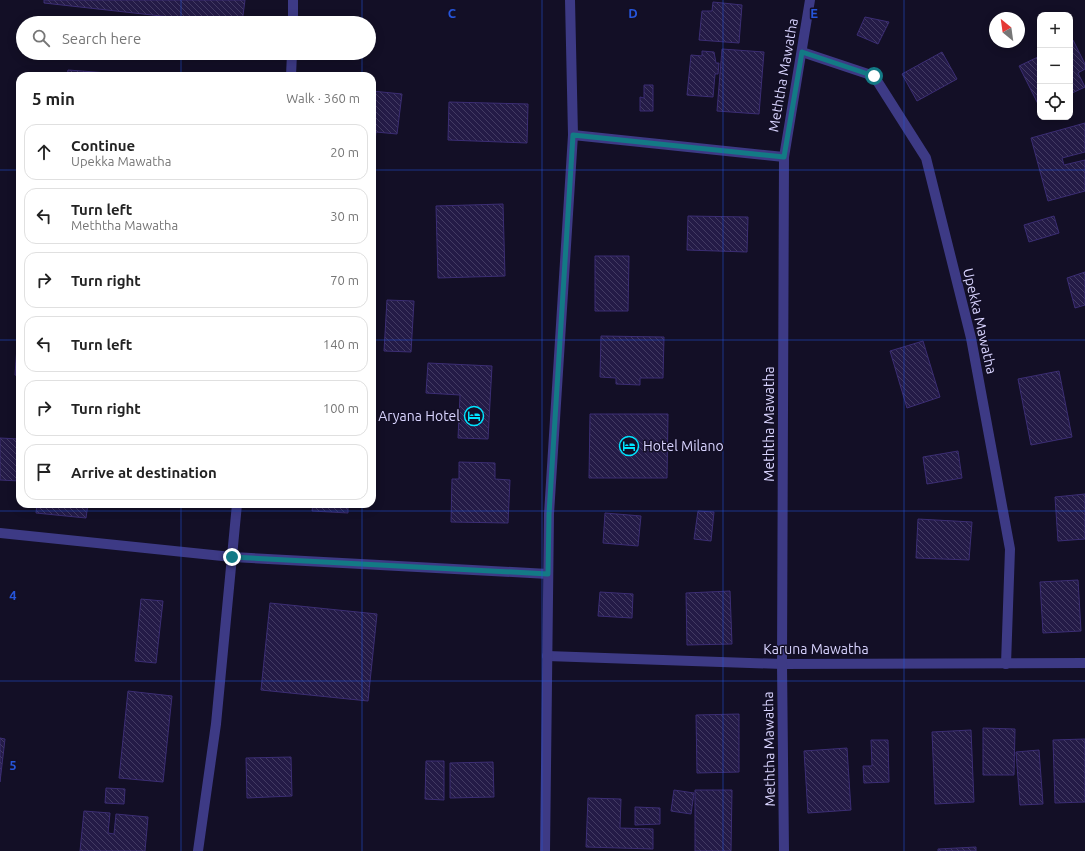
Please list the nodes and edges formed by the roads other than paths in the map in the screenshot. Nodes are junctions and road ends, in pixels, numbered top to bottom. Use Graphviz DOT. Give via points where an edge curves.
graph roads {
  1 [pos="293,0"];
  2 [pos="570,0"];
  3 [pos="810,0"];
  4 [pos="293,16"];
  5 [pos="802,52"];
  6 [pos="292,60"];
  7 [pos="291,72"];
  8 [pos="573,135"];
  9 [pos="784,157"];
  10 [pos="237,508"];
  11 [pos="0,533"];
  12 [pos="232,557"];
  13 [pos="548,574"];
  14 [pos="547,656"];
  15 [pos="1085,663"];
  16 [pos="782,664"];
  17 [pos="1006,664"];
  18 [pos="198,851"];
  19 [pos="545,851"];
  20 [pos="784,851"];
  1 -- 4 [label="street"];
  2 -- 8 [label="street"];
  3 -- 5 [label="street, Meththa Mawatha"];
  5 -- 9 [label="street, Meththa Mawatha"];
  5 -- 17 [label="street, Upekka Mawatha" via="874,76 926,158 971,338 1010,549"];
  6 -- 7 [label="street"];
  8 -- 9 [label="street"];
  8 -- 13 [label="street" via="549,514"];
  9 -- 16 [label="street, Meththa Mawatha"];
  10 -- 12 [label="street"];
  11 -- 12 [label="street"];
  12 -- 13 [label="street"];
  12 -- 18 [label="street" via="216,724"];
  13 -- 14 [label="street"];
  14 -- 16 [label="street, Karuna Mawatha"];
  14 -- 19 [label="street"];
  15 -- 17 [label="street, Karuna Mawatha"];
  16 -- 17 [label="street, Karuna Mawatha"];
  16 -- 20 [label="street, Meththa Mawatha"];
}
